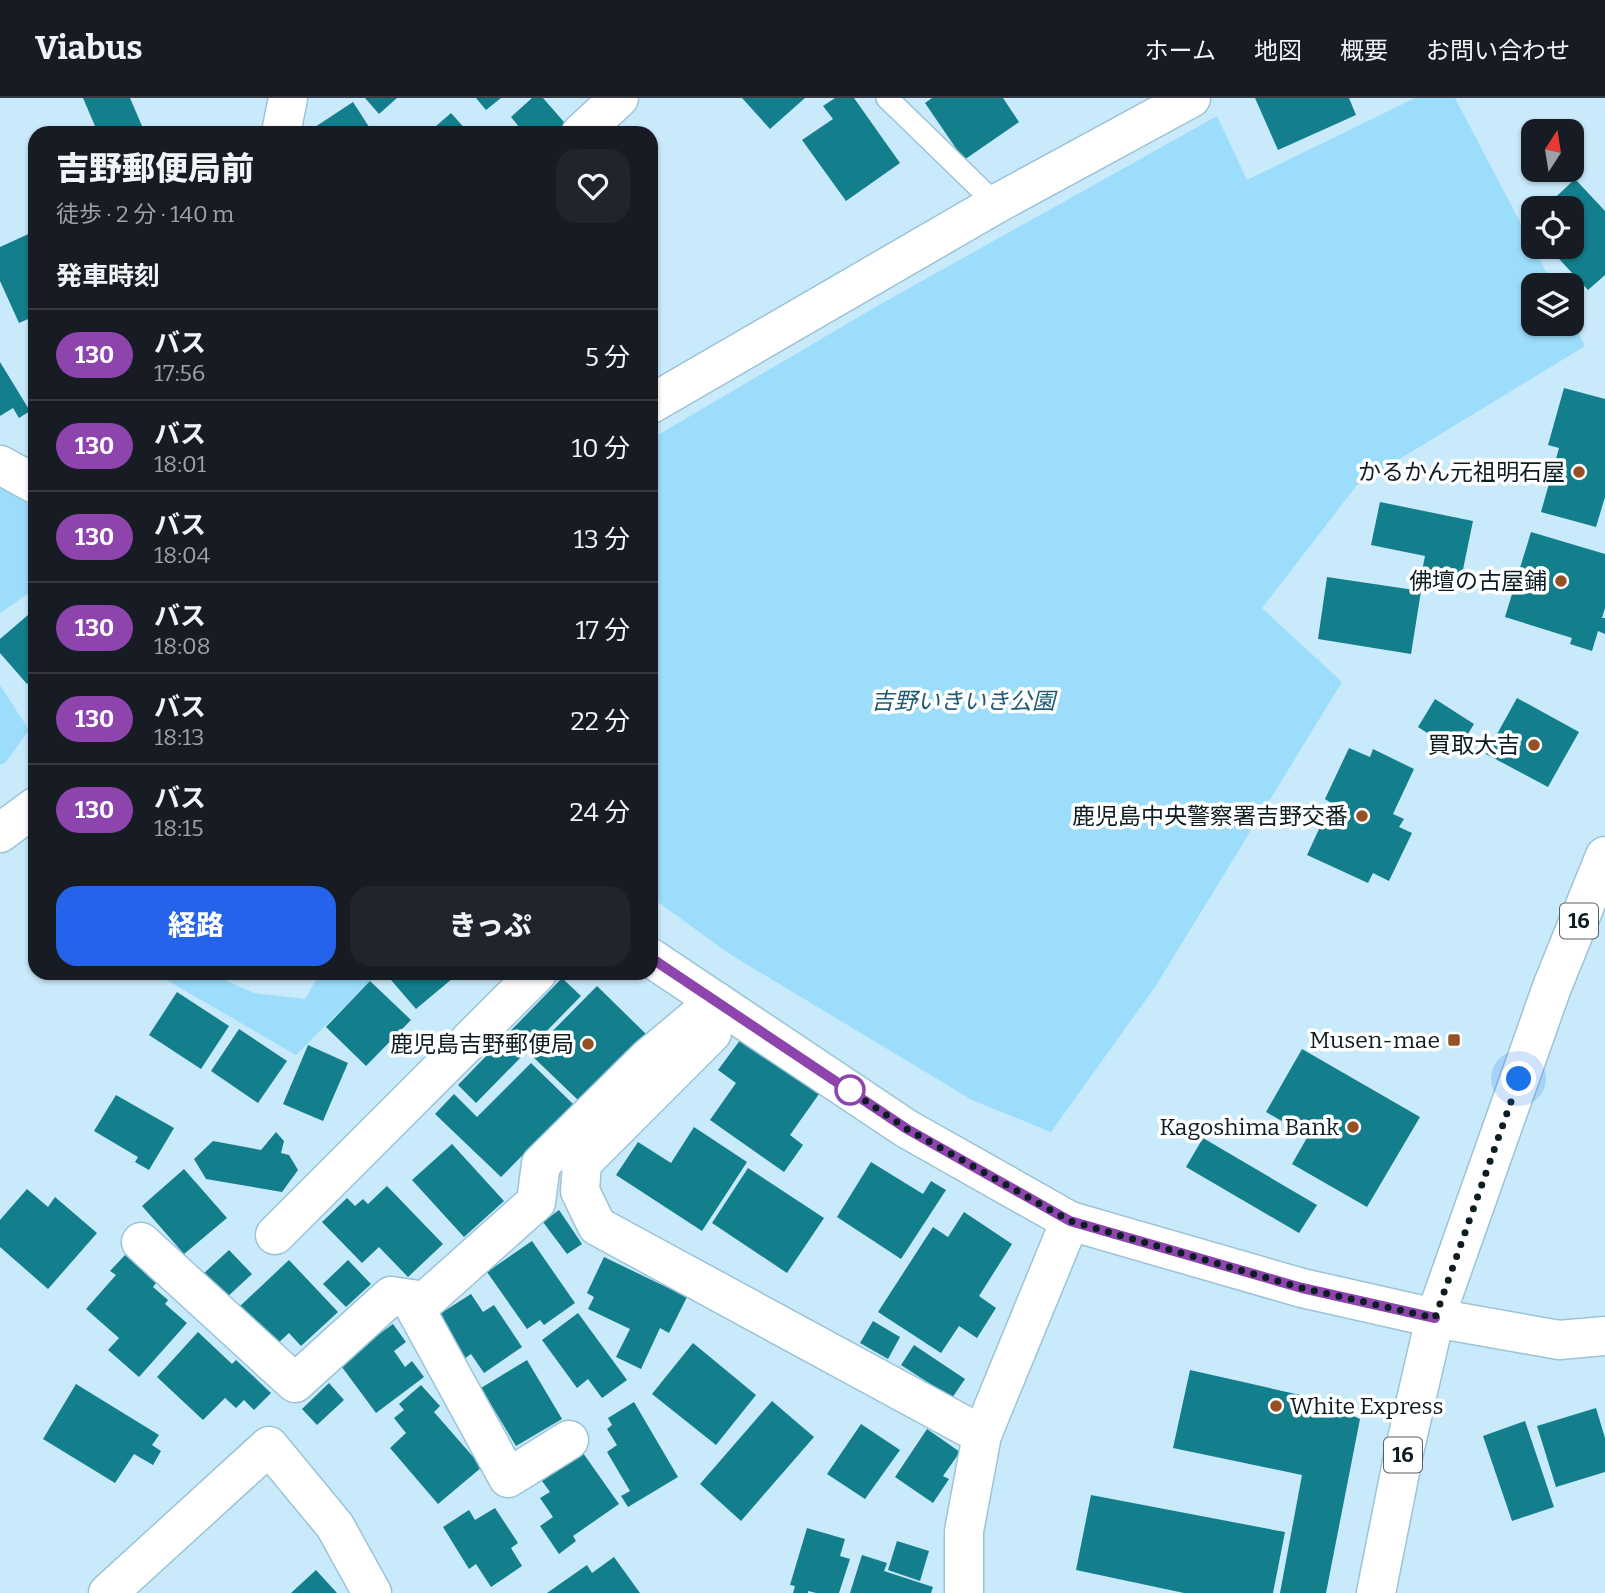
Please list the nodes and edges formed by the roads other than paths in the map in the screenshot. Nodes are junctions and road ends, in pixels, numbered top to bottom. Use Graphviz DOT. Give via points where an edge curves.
graph roads {
  1 [pos="288,98"];
  2 [pos="619,98"];
  3 [pos="887,98"];
  4 [pos="1184,100"];
  5 [pos="282,126"];
  6 [pos="589,126"];
  7 [pos="996,204"];
  8 [pos="658,400"];
  9 [pos="0,465"];
  10 [pos="28,480"];
  11 [pos="28,812"];
  12 [pos="0,833"];
  13 [pos="1605,856"];
  14 [pos="658,963"];
  15 [pos="530,980"];
  16 [pos="725,1006"];
  17 [pos="1070,1221"];
  18 [pos="275,1235"];
  19 [pos="141,1242"];
  20 [pos="410,1299"];
  21 [pos="1435,1318"];
  22 [pos="1605,1336"];
  23 [pos="982,1434"];
  24 [pos="569,1440"];
  25 [pos="108,1593"];
  26 [pos="372,1593"];
  27 [pos="964,1593"];
  28 [pos="1376,1593"];
  1 -- 5 [label="street"];
  2 -- 6 [label="street"];
  3 -- 7 [label="lane"];
  4 -- 7 [label="street"];
  7 -- 8 [label="street"];
  9 -- 10 [label="street"];
  11 -- 12 [label="street"];
  13 -- 21 [label="street, 16" via="1552,987"];
  14 -- 16 [label="street"];
  15 -- 18 [label="street"];
  16 -- 17 [label="street" via="907,1129"];
  16 -- 20 [label="street" via="648,1058 541,1164 536,1202 425,1301"];
  16 -- 23 [label="street" via="582,1163 580,1191 597,1226"];
  17 -- 21 [label="street" via="1302,1288"];
  17 -- 23 [label="street"];
  19 -- 20 [label="street" via="295,1383 391,1296"];
  20 -- 24 [label="street" via="508,1478"];
  21 -- 22 [label="street" via="1559,1340"];
  21 -- 28 [label="street, 16"];
  23 -- 27 [label="street" via="964,1531"];
  25 -- 26 [label="street" via="269,1446 335,1526"];
}
